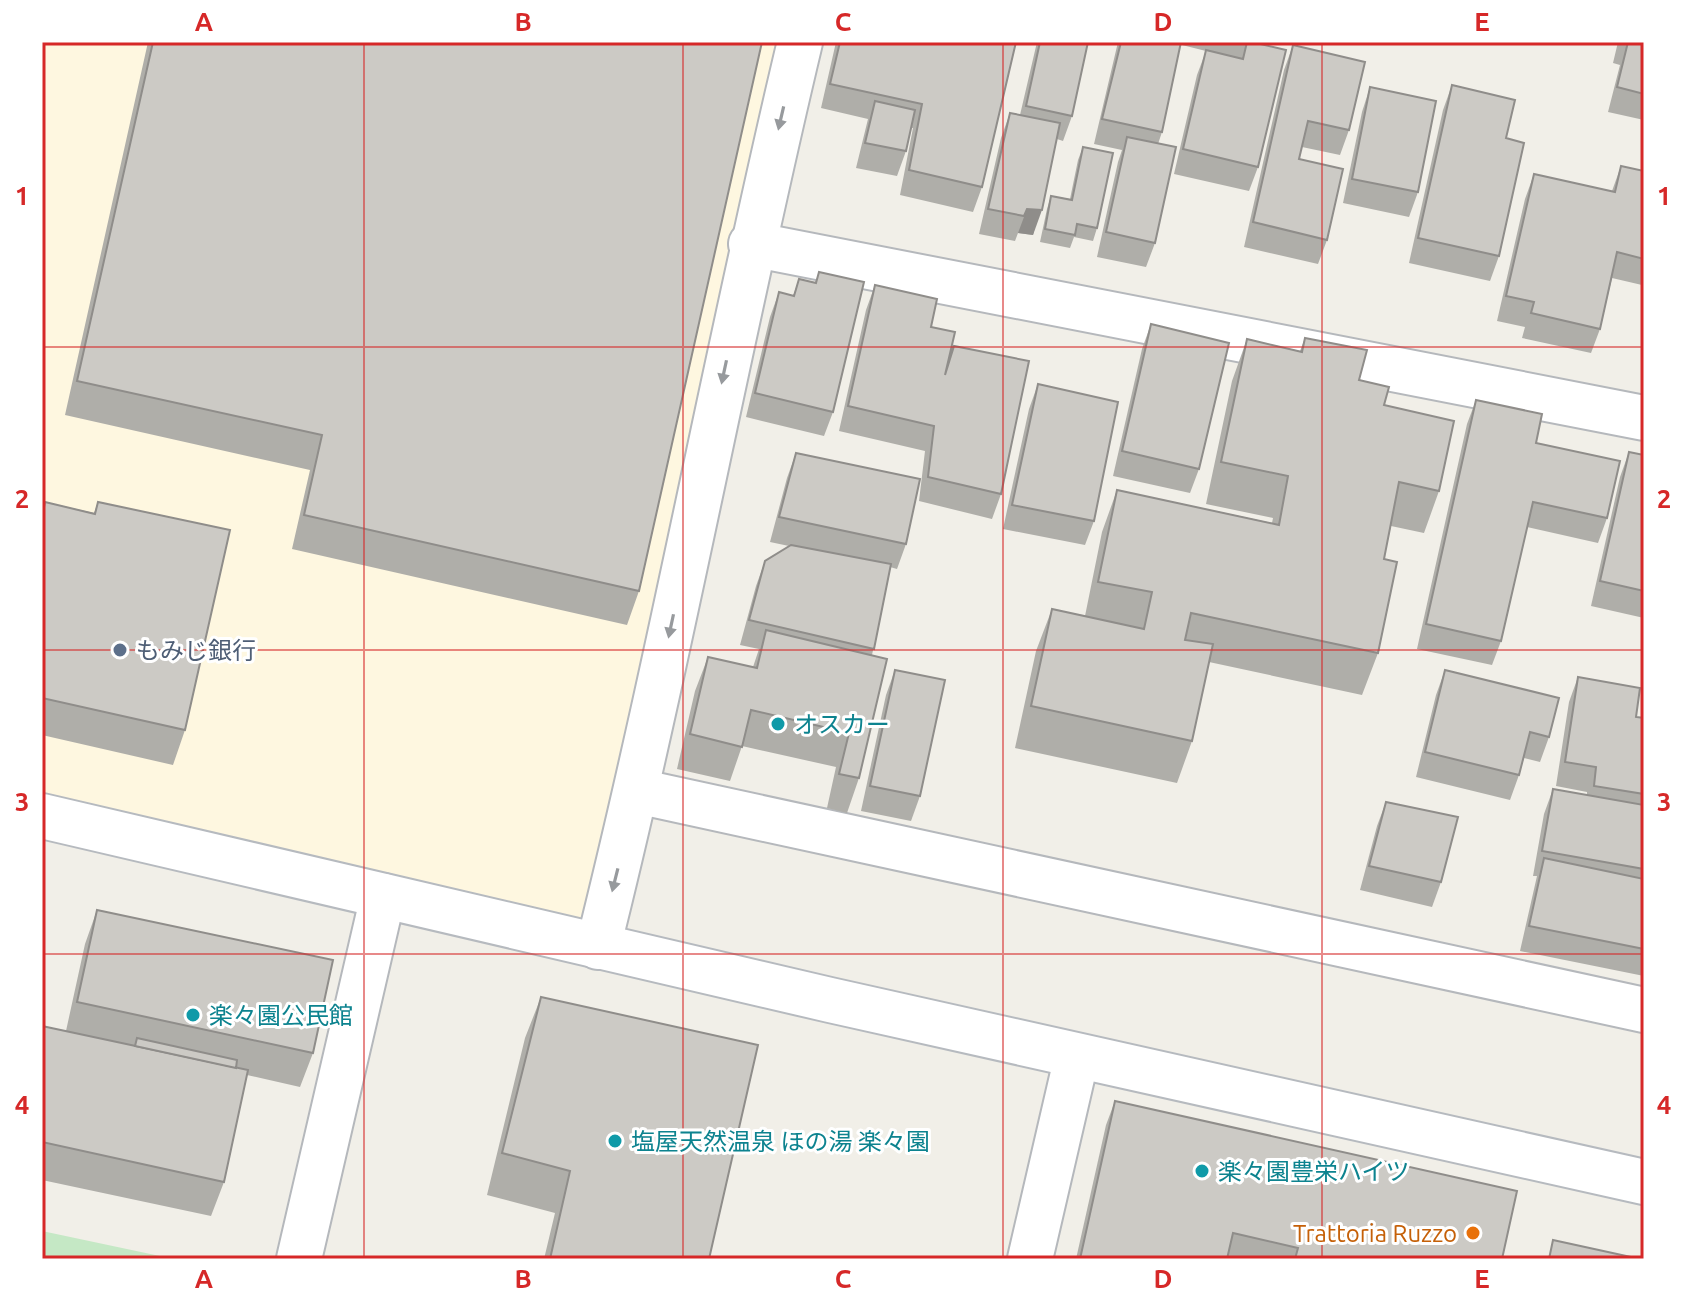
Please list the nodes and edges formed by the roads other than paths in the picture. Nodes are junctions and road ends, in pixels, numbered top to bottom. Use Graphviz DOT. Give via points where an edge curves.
graph roads {
  1 [pos="800,42"];
  2 [pos="751,244"];
  3 [pos="1644,418"];
  4 [pos="637,791"];
  5 [pos="42,816"];
  6 [pos="383,896"];
  7 [pos="598,947"];
  8 [pos="1644,1010"];
  9 [pos="1077,1056"];
  10 [pos="1644,1182"];
  11 [pos="299,1259"];
  12 [pos="1030,1259"];
  1 -- 2 [label="street, one-way"];
  2 -- 3 [label="street"];
  2 -- 4 [label="street, one-way"];
  4 -- 7 [label="street, one-way"];
  4 -- 8 [label="street"];
  5 -- 6 [label="street"];
  6 -- 7 [label="street"];
  6 -- 11 [label="street"];
  7 -- 9 [label="street"];
  9 -- 10 [label="street"];
  9 -- 12 [label="street"];
}
